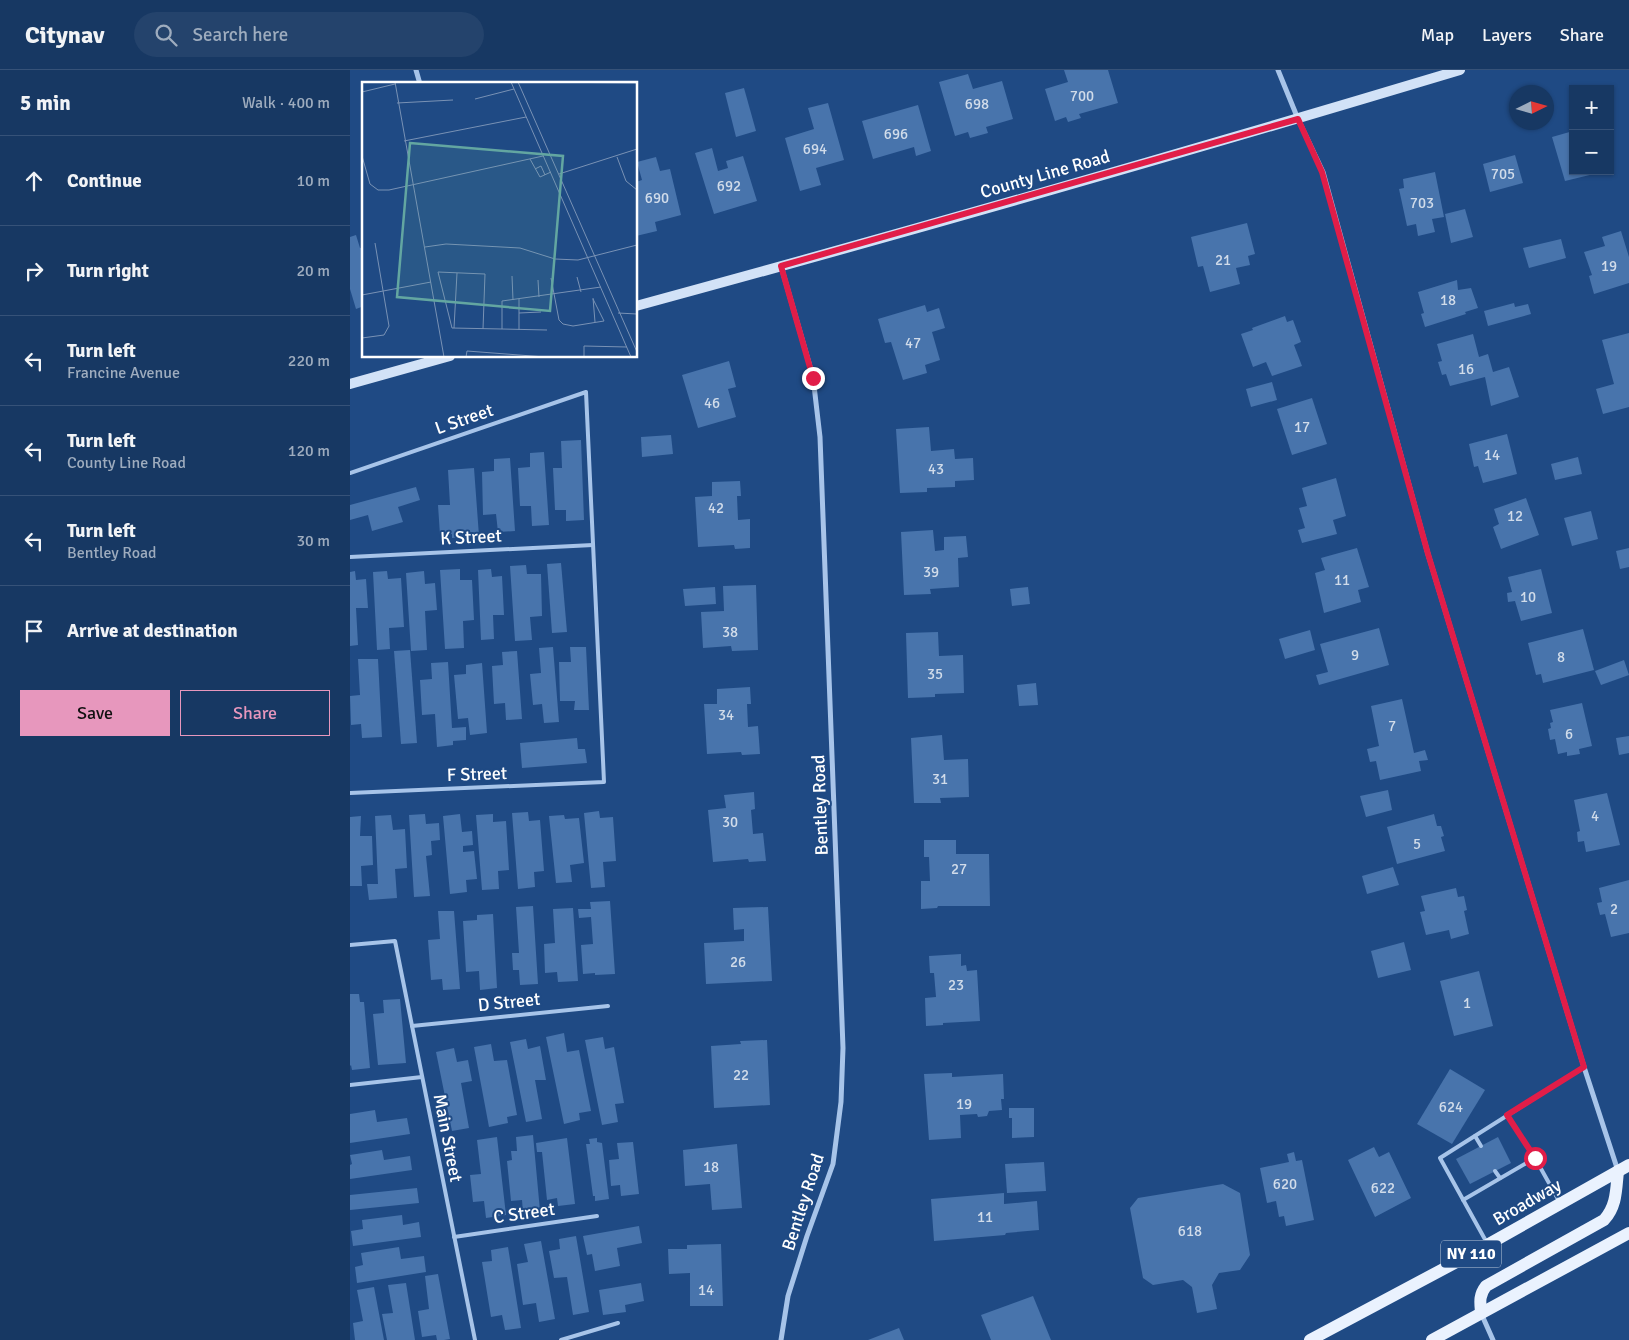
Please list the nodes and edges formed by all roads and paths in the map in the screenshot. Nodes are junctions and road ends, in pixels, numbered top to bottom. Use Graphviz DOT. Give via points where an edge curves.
graph roads {
  1 [pos="1278,70"];
  2 [pos="1460,70"];
  3 [pos="1298,119"];
  4 [pos="781,266"];
  5 [pos="638,305"];
  6 [pos="443,358"];
  7 [pos="350,384"];
  8 [pos="350,472"];
  9 [pos="593,545"];
  10 [pos="350,557"];
  11 [pos="350,793"];
  12 [pos="350,945"];
  13 [pos="608,1006"];
  14 [pos="412,1026"];
  15 [pos="1584,1067"];
  16 [pos="422,1077"];
  17 [pos="350,1085"];
  18 [pos="1507,1115"];
  19 [pos="1475,1136"];
  20 [pos="1481,1146"];
  21 [pos="1535,1158"];
  22 [pos="1624,1168"];
  23 [pos="1495,1172"];
  24 [pos="1500,1178"];
  25 [pos="1463,1200"];
  26 [pos="1560,1204"];
  27 [pos="597,1216"];
  28 [pos="1629,1233"];
  29 [pos="454,1237"];
  30 [pos="1488,1245"];
  31 [pos="1481,1312"];
  32 [pos="618,1323"];
  33 [pos="474,1340"];
  34 [pos="561,1340"];
  35 [pos="781,1340"];
  36 [pos="1310,1340"];
  37 [pos="1432,1340"];
  38 [pos="1492,1340"];
  1 -- 3 [label="street"];
  2 -- 3 [label="main road, County Line Road"];
  3 -- 4 [label="main road, County Line Road"];
  3 -- 15 [label="street" via="1322,172 1428,554"];
  4 -- 5 [label="main road, County Line Road"];
  4 -- 35 [label="street, Bentley Road" via="813,378 820,436 843,1048 841,1102 832,1164 788,1296"];
  6 -- 7 [label="main road"];
  8 -- 9 [label="lane, L Street" via="586,392"];
  9 -- 10 [label="lane, K Street"];
  9 -- 11 [label="lane, F Street" via="604,782"];
  12 -- 14 [label="lane, Main Street" via="395,941"];
  13 -- 14 [label="lane, D Street"];
  14 -- 16 [label="lane, Main Street"];
  15 -- 18 [label="lane"];
  15 -- 22 [label="street"];
  16 -- 17 [label="lane"];
  16 -- 29 [label="lane, Main Street"];
  18 -- 19 [label="lane"];
  18 -- 21 [label="lane"];
  19 -- 20 [label="lane"];
  19 -- 25 [label="lane" via="1440,1158"];
  21 -- 24 [label="lane"];
  21 -- 26 [label="lane"];
  22 -- 26 [label="main road, Broadway / NY 110"];
  22 -- 31 [label="main road" via="1615,1202 1604,1220 1486,1286 1480,1298"];
  23 -- 24 [label="lane"];
  24 -- 25 [label="lane"];
  25 -- 30 [label="lane"];
  26 -- 30 [label="main road, Broadway / NY 110"];
  27 -- 29 [label="lane, C Street"];
  28 -- 31 [label="main road"];
  29 -- 33 [label="lane, Main Street"];
  30 -- 36 [label="main road, Broadway / NY 110"];
  31 -- 37 [label="main road"];
  31 -- 38 [label="street"];
  32 -- 34 [label="lane"];
}
